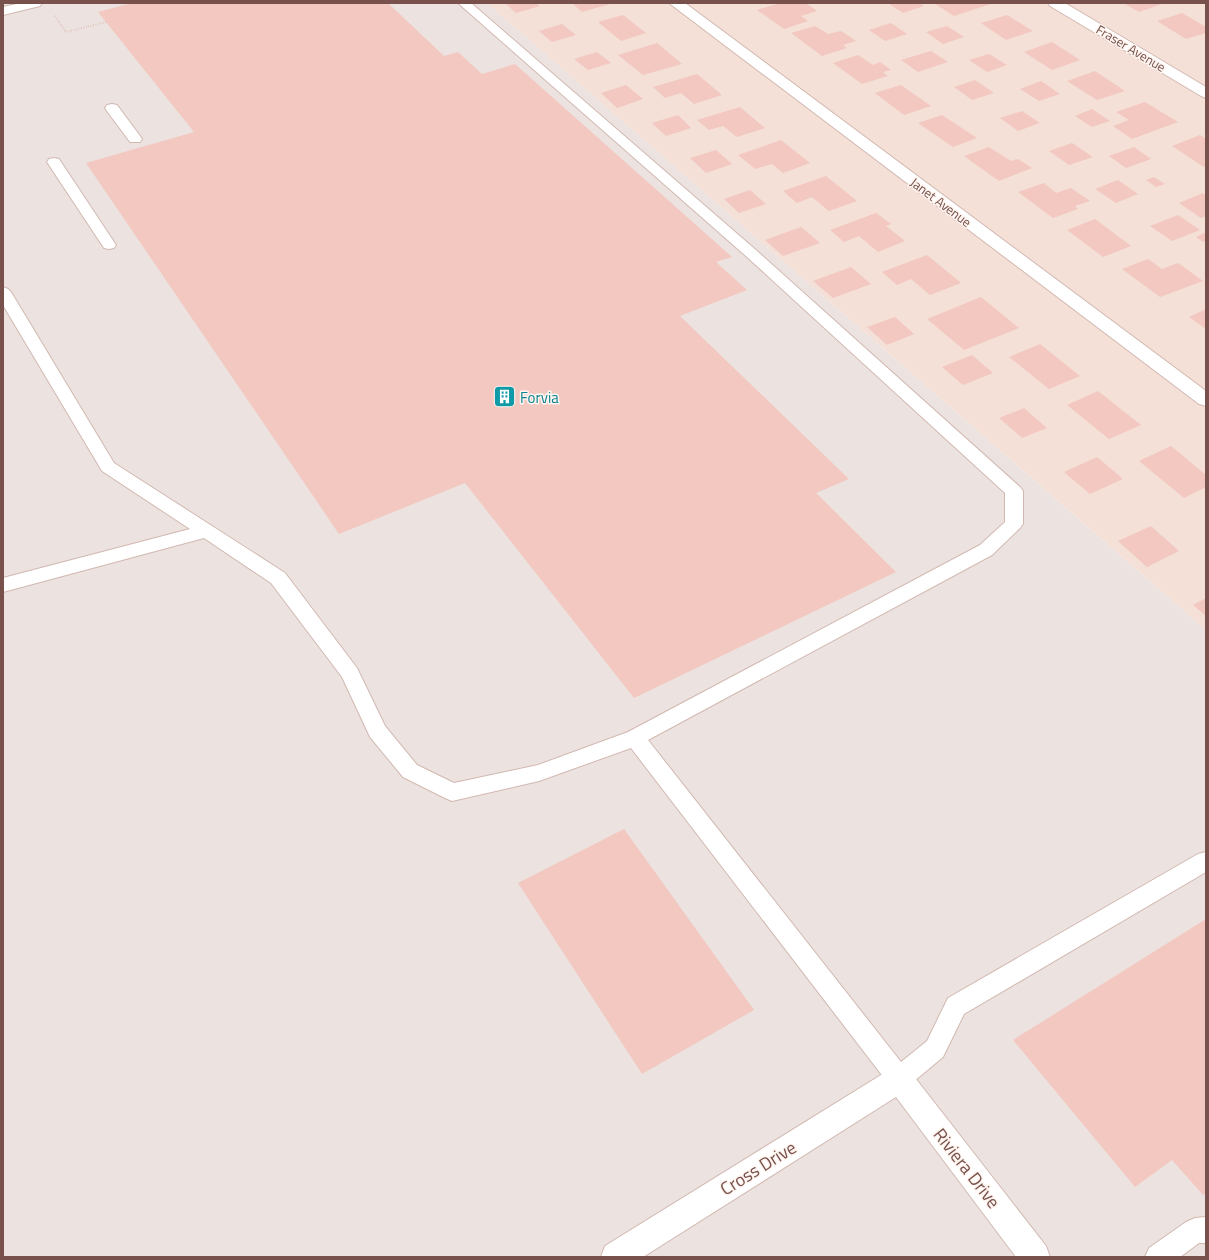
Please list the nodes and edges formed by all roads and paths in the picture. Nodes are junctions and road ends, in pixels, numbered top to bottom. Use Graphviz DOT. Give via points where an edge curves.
graph roads {
  1 [pos="36,3"];
  2 [pos="464,3"];
  3 [pos="676,3"];
  4 [pos="1055,3"];
  5 [pos="3,11"];
  6 [pos="54,14"];
  7 [pos="106,22"];
  8 [pos="1206,93"];
  9 [pos="112,108"];
  10 [pos="135,139"];
  11 [pos="54,162"];
  12 [pos="109,245"];
  13 [pos="3,292"];
  14 [pos="1206,400"];
  15 [pos="206,531"];
  16 [pos="3,584"];
  17 [pos="635,738"];
  18 [pos="1206,861"];
  19 [pos="899,1079"];
  20 [pos="1206,1230"];
  21 [pos="616,1257"];
  22 [pos="1036,1257"];
  23 [pos="1158,1257"];
  1 -- 5 [label="lane"];
  2 -- 17 [label="lane" via="752,254 1014,491 1014,524 986,550"];
  3 -- 14 [label="street, Janet Avenue"];
  4 -- 8 [label="street, Fraser Avenue"];
  6 -- 7 [label="path" via="66,32"];
  9 -- 10 [label="lane"];
  11 -- 12 [label="lane"];
  13 -- 15 [label="lane" via="108,467"];
  15 -- 16 [label="lane"];
  15 -- 17 [label="lane" via="278,578 350,673 377,732 410,771 452,792 540,774"];
  17 -- 19 [label="lane"];
  18 -- 19 [label="lane" via="956,1006 935,1049"];
  19 -- 21 [label="street, Cross Drive"];
  19 -- 22 [label="street, Riviera Drive"];
  20 -- 23 [label="lane" via="1194,1231"];
}
